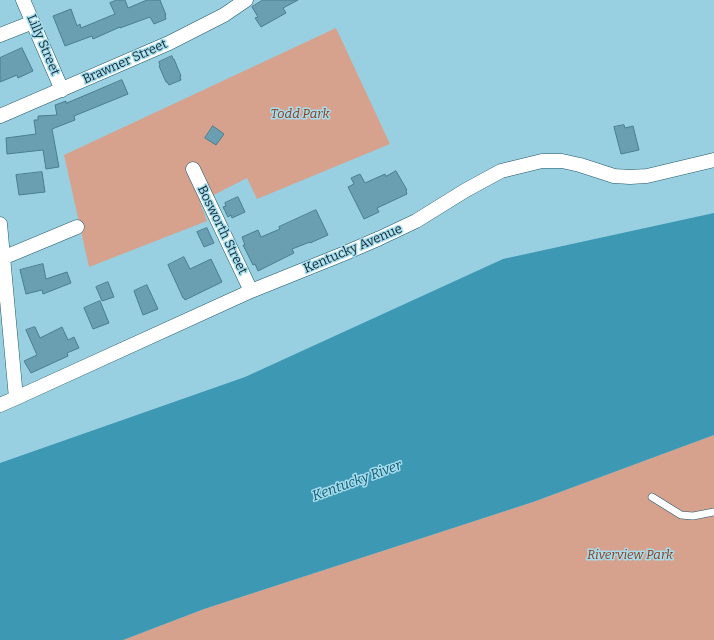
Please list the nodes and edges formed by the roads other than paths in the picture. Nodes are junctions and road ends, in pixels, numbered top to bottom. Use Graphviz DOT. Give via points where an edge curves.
graph roads {
  1 [pos="23,0"];
  2 [pos="246,0"];
  3 [pos="33,22"];
  4 [pos="0,35"];
  5 [pos="62,90"];
  6 [pos="0,116"];
  7 [pos="714,160"];
  8 [pos="193,170"];
  9 [pos="0,224"];
  10 [pos="77,227"];
  11 [pos="2,258"];
  12 [pos="251,291"];
  13 [pos="16,398"];
  14 [pos="0,405"];
  15 [pos="652,497"];
  16 [pos="714,512"];
  1 -- 3 [label="street, Lilly Street"];
  2 -- 5 [label="street, Brawner Street" via="224,15 169,43"];
  3 -- 4 [label="street"];
  3 -- 5 [label="street, Lilly Street"];
  5 -- 6 [label="street, Brawner Street"];
  7 -- 12 [label="street, Kentucky Avenue" via="630,178 562,161 542,161 501,171 416,221 344,254"];
  8 -- 12 [label="street, Bosworth Street"];
  9 -- 11 [label="street"];
  10 -- 11 [label="street"];
  11 -- 13 [label="street"];
  12 -- 13 [label="street, Kentucky Avenue"];
  13 -- 14 [label="street, Kentucky Avenue"];
  15 -- 16 [label="lane" via="681,514 693,516"];
}
